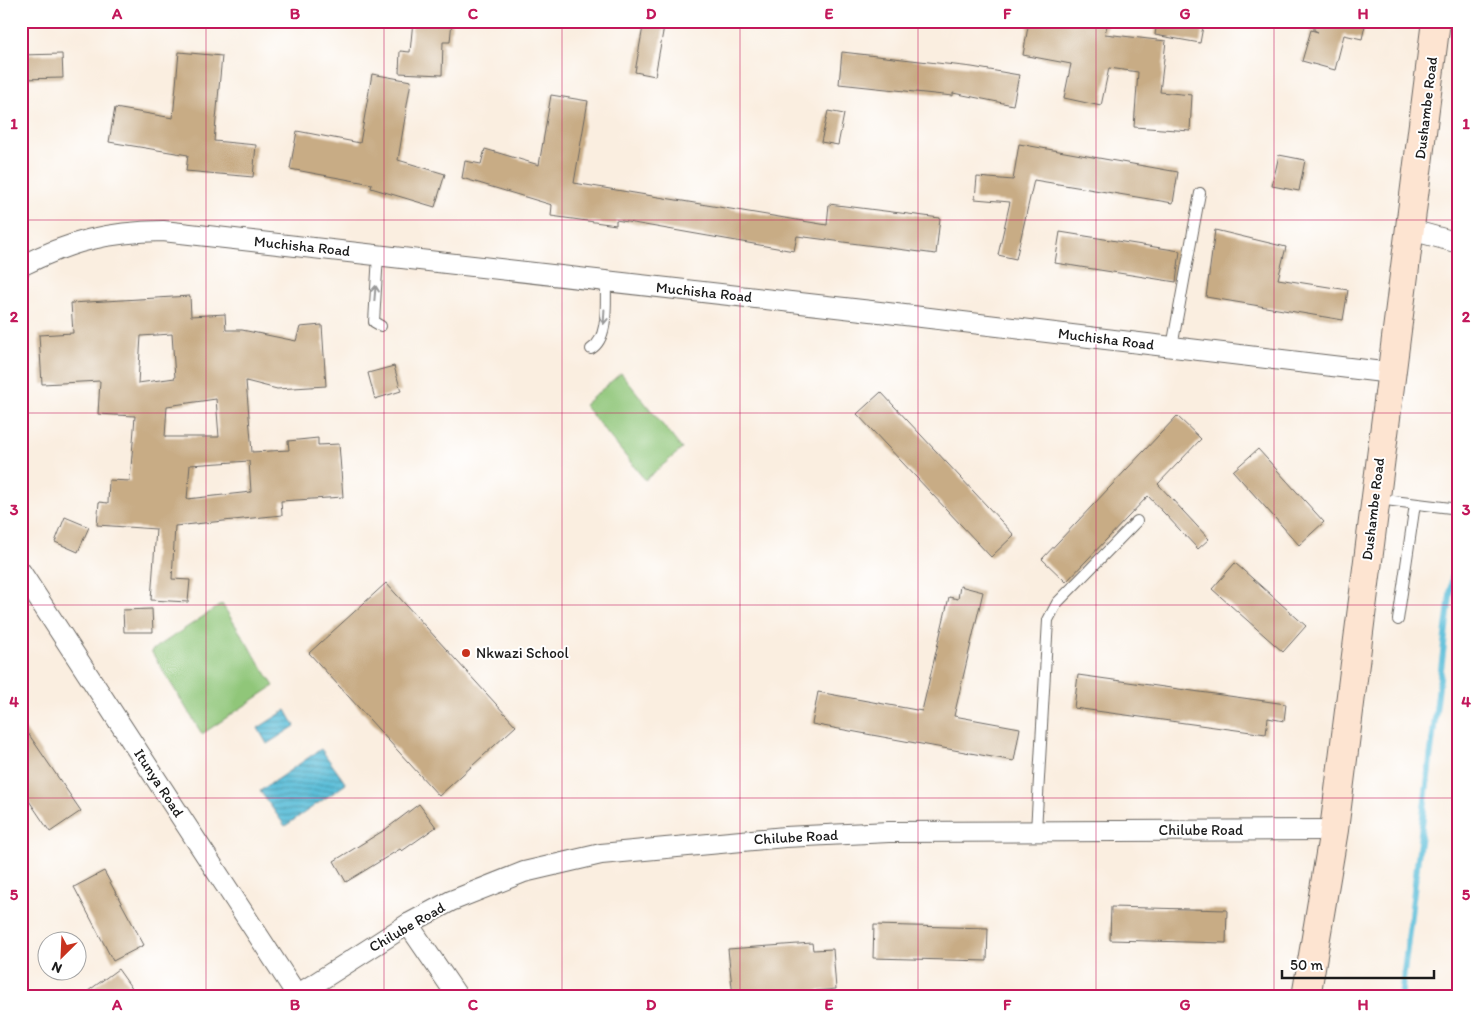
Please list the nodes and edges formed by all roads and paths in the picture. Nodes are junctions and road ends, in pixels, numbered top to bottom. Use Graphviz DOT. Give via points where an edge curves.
graph roads {
  1 [pos="1436,21"];
  2 [pos="1200,193"];
  3 [pos="1411,230"];
  4 [pos="1459,244"];
  5 [pos="378,255"];
  6 [pos="21,266"];
  7 [pos="606,280"];
  8 [pos="381,326"];
  9 [pos="1172,347"];
  10 [pos="592,349"];
  11 [pos="1391,373"];
  12 [pos="1374,499"];
  13 [pos="1415,504"];
  14 [pos="1459,509"];
  15 [pos="1137,521"];
  16 [pos="21,572"];
  17 [pos="1398,620"];
  18 [pos="1334,830"];
  19 [pos="1036,831"];
  20 [pos="408,924"];
  21 [pos="452,995"];
  22 [pos="296,996"];
  23 [pos="1306,997"];
  1 -- 3 [label="street, Dushambe Road"];
  2 -- 9 [label="lane"];
  3 -- 4 [label="street"];
  3 -- 11 [label="street, Dushambe Road"];
  5 -- 6 [label="street, Muchisha Road" via="197,234 135,232 103,235 72,243"];
  5 -- 7 [label="street, Muchisha Road"];
  8 -- 5 [label="lane, one-way" via="374,322"];
  7 -- 9 [label="street, Muchisha Road"];
  7 -- 10 [label="lane, one-way" via="603,333 598,345"];
  9 -- 11 [label="street, Muchisha Road"];
  11 -- 12 [label="street, Dushambe Road"];
  12 -- 13 [label="lane"];
  12 -- 18 [label="street, Dushambe Road"];
  13 -- 14 [label="lane"];
  13 -- 17 [label="lane"];
  15 -- 19 [label="lane" via="1057,604 1048,620"];
  16 -- 22 [label="street, Itunya Road"];
  18 -- 19 [label="street, Chilube Road"];
  18 -- 23 [label="street, Dushambe Road"];
  19 -- 20 [label="street, Chilube Road" via="889,832 785,837 601,854 524,872 451,901"];
  20 -- 21 [label="street"];
  20 -- 22 [label="street, Chilube Road"];
}
